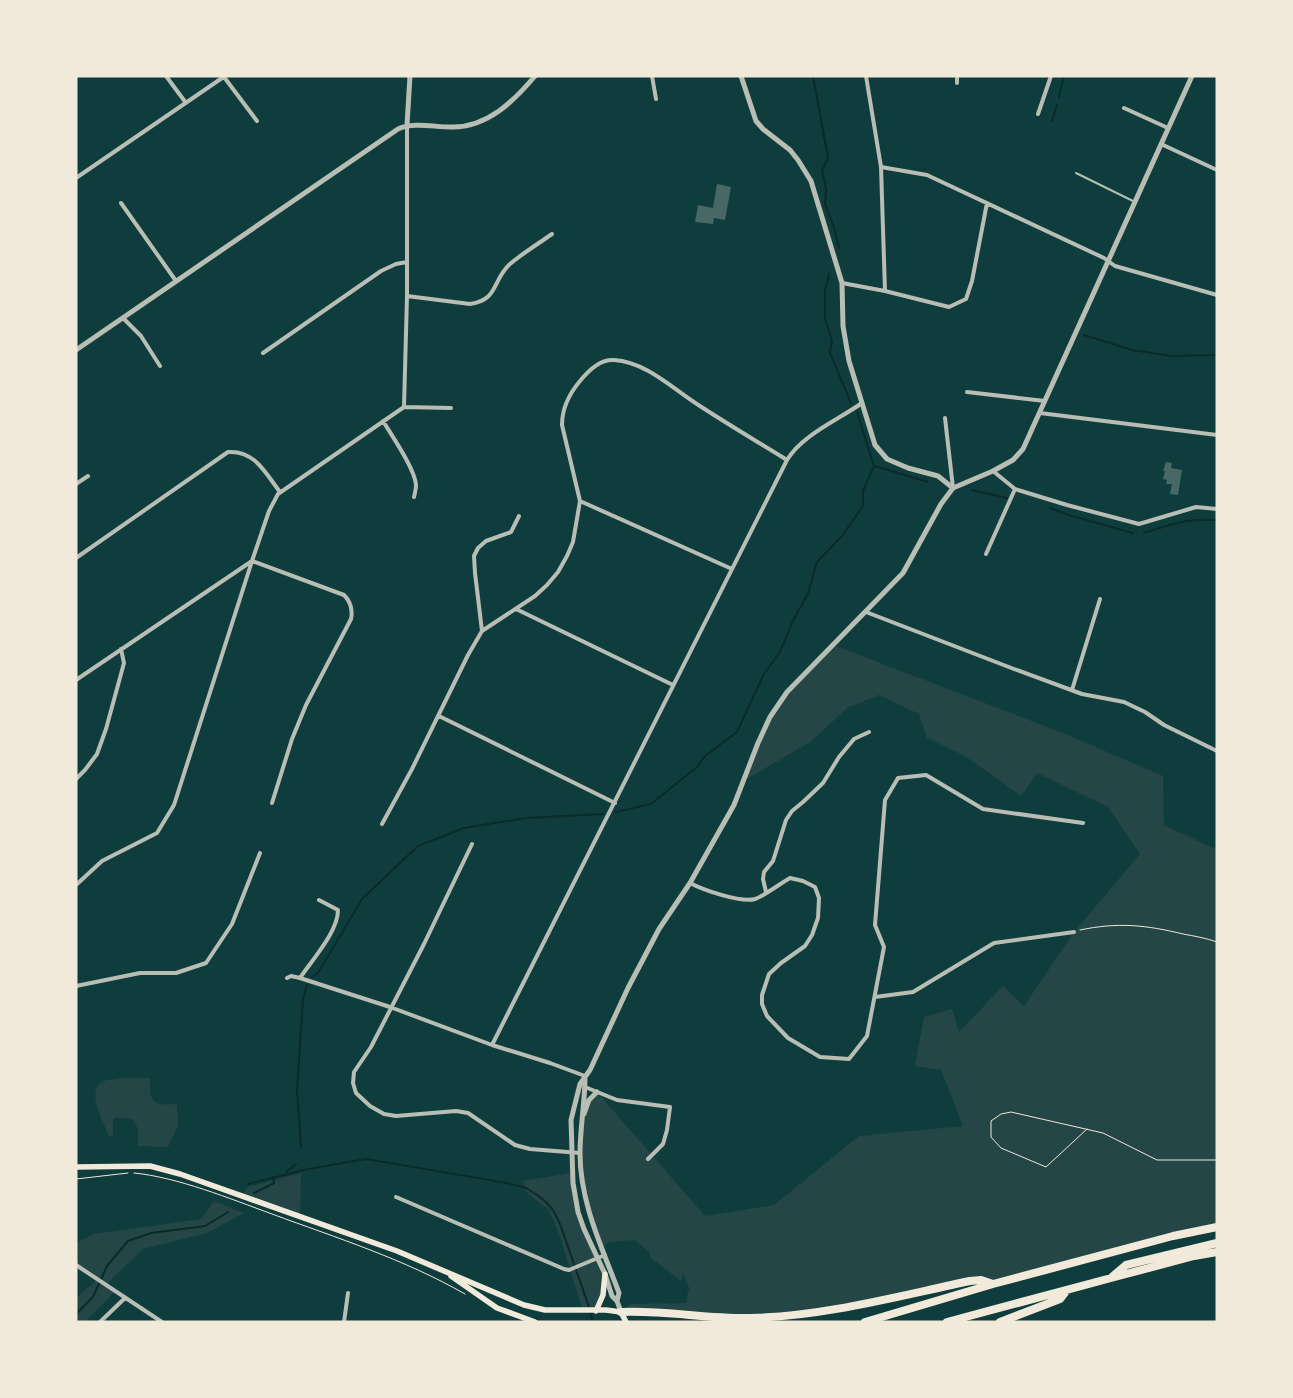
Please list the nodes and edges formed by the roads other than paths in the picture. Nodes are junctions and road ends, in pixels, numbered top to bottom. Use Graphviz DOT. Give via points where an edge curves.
graph roads {
  1 [pos="166,76"];
  2 [pos="410,76"];
  3 [pos="535,76"];
  4 [pos="652,76"];
  5 [pos="741,76"];
  6 [pos="866,76"];
  7 [pos="957,76"];
  8 [pos="1051,76"];
  9 [pos="1192,76"];
  10 [pos="225,77"];
  11 [pos="957,83"];
  12 [pos="656,99"];
  13 [pos="186,103"];
  14 [pos="1124,108"];
  15 [pos="1038,114"];
  16 [pos="257,121"];
  17 [pos="407,125"];
  18 [pos="1168,128"];
  19 [pos="1161,144"];
  20 [pos="881,168"];
  21 [pos="1217,170"];
  22 [pos="1076,173"];
  23 [pos="76,178"];
  24 [pos="1136,202"];
  25 [pos="121,203"];
  26 [pos="987,203"];
  27 [pos="552,234"];
  28 [pos="407,262"];
  29 [pos="1109,262"];
  30 [pos="176,281"];
  31 [pos="842,283"];
  32 [pos="885,291"];
  33 [pos="1217,295"];
  34 [pos="407,296"];
  35 [pos="123,318"];
  36 [pos="76,350"];
  37 [pos="263,353"];
  38 [pos="160,366"];
  39 [pos="967,392"];
  40 [pos="1045,401"];
  41 [pos="862,403"];
  42 [pos="404,407"];
  43 [pos="451,408"];
  44 [pos="1040,413"];
  45 [pos="945,418"];
  46 [pos="383,421"];
  47 [pos="1217,435"];
  48 [pos="787,460"];
  49 [pos="993,471"];
  50 [pos="88,476"];
  51 [pos="76,484"];
  52 [pos="953,488"];
  53 [pos="1015,489"];
  54 [pos="280,492"];
  55 [pos="414,497"];
  56 [pos="580,502"];
  57 [pos="1217,508"];
  58 [pos="520,516"];
  59 [pos="986,554"];
  60 [pos="76,558"];
  61 [pos="252,561"];
  62 [pos="732,569"];
  63 [pos="1100,599"];
  64 [pos="516,609"];
  65 [pos="866,612"];
  66 [pos="482,631"];
  67 [pos="121,649"];
  68 [pos="76,680"];
  69 [pos="673,686"];
  70 [pos="1072,690"];
  71 [pos="438,716"];
  72 [pos="869,732"];
  73 [pos="1217,751"];
  74 [pos="76,779"];
  75 [pos="272,802"];
  76 [pos="615,803"];
  77 [pos="1083,823"];
  78 [pos="382,824"];
  79 [pos="472,844"];
  80 [pos="260,853"];
  81 [pos="690,883"];
  82 [pos="76,885"];
  83 [pos="766,892"];
  84 [pos="319,900"];
  85 [pos="1074,932"];
  86 [pos="287,978"];
  87 [pos="300,978"];
  88 [pos="76,986"];
  89 [pos="874,997"];
  90 [pos="390,1007"];
  91 [pos="492,1045"];
  92 [pos="585,1076"];
  93 [pos="585,1087"];
  94 [pos="597,1092"];
  95 [pos="582,1120"];
  96 [pos="571,1151"];
  97 [pos="580,1153"];
  98 [pos="648,1159"];
  99 [pos="76,1168"];
  100 [pos="396,1197"];
  101 [pos="1217,1226"];
  102 [pos="1217,1243"];
  103 [pos="1217,1252"];
  104 [pos="605,1255"];
  105 [pos="597,1259"];
  106 [pos="77,1265"];
  107 [pos="443,1270"];
  108 [pos="605,1274"];
  109 [pos="1111,1278"];
  110 [pos="994,1284"];
  111 [pos="1068,1289"];
  112 [pos="348,1293"];
  113 [pos="125,1298"];
  114 [pos="617,1301"];
  115 [pos="596,1310"];
  116 [pos="621,1312"];
  117 [pos="100,1322"];
  118 [pos="162,1322"];
  119 [pos="344,1322"];
  120 [pos="535,1322"];
  121 [pos="626,1322"];
  122 [pos="865,1322"];
  123 [pos="947,1322"];
  124 [pos="1000,1322"];
  1 -- 13 [label="street"];
  2 -- 17 [label="street"];
  3 -- 17 [label="street" via="511,102 475,123 453,128"];
  4 -- 12 [label="street"];
  5 -- 31 [label="street" via="756,121 790,150 811,181"];
  6 -- 20 [label="street"];
  7 -- 11 [label="street"];
  8 -- 15 [label="street"];
  9 -- 18 [label="street"];
  10 -- 13 [label="street"];
  10 -- 16 [label="street"];
  13 -- 23 [label="street"];
  14 -- 18 [label="street"];
  17 -- 28 [label="street"];
  17 -- 30 [label="street"];
  18 -- 19 [label="street"];
  19 -- 21 [label="street"];
  19 -- 24 [label="street"];
  20 -- 26 [label="street" via="927,175"];
  20 -- 32 [label="street"];
  22 -- 24 [label="lane"];
  24 -- 29 [label="street"];
  25 -- 30 [label="street"];
  26 -- 29 [label="street"];
  26 -- 32 [label="street" via="966,298 949,307"];
  27 -- 34 [label="street" via="510,264 491,295 480,302 470,304"];
  28 -- 34 [label="street"];
  28 -- 37 [label="street" via="381,272"];
  29 -- 33 [label="street"];
  29 -- 40 [label="street"];
  30 -- 35 [label="street"];
  31 -- 32 [label="street"];
  31 -- 41 [label="street" via="845,342"];
  34 -- 42 [label="street"];
  35 -- 36 [label="street"];
  35 -- 38 [label="street" via="141,336"];
  39 -- 40 [label="street"];
  40 -- 44 [label="street"];
  41 -- 48 [label="street" via="802,443"];
  41 -- 52 [label="street" via="875,445 887,458 938,476"];
  42 -- 43 [label="street"];
  42 -- 46 [label="street"];
  44 -- 47 [label="street"];
  44 -- 49 [label="street" via="1023,449"];
  45 -- 52 [label="street"];
  46 -- 54 [label="street"];
  46 -- 55 [label="street" via="416,482"];
  48 -- 56 [label="street" via="648,371 631,363 607,360 583,376 563,408 562,425"];
  48 -- 62 [label="street"];
  49 -- 52 [label="street"];
  49 -- 53 [label="street"];
  50 -- 51 [label="street"];
  52 -- 65 [label="street" via="903,573"];
  53 -- 57 [label="street" via="1139,524 1196,507"];
  53 -- 59 [label="street"];
  54 -- 60 [label="street" via="250,456 228,452"];
  54 -- 61 [label="street" via="273,502"];
  56 -- 62 [label="street"];
  56 -- 64 [label="street" via="573,542 567,556 547,585"];
  58 -- 66 [label="street" via="510,532 486,541 474,556"];
  61 -- 67 [label="street"];
  61 -- 75 [label="street" via="344,595 351,604 352,614 306,705"];
  61 -- 82 [label="street" via="174,806 158,833 102,861"];
  62 -- 69 [label="street"];
  63 -- 70 [label="street"];
  64 -- 66 [label="street"];
  64 -- 69 [label="street"];
  65 -- 70 [label="street"];
  65 -- 81 [label="street" via="787,692 770,717 734,804"];
  66 -- 71 [label="street"];
  67 -- 68 [label="street"];
  67 -- 74 [label="street" via="124,663 106,729 97,754"];
  69 -- 76 [label="street"];
  70 -- 73 [label="street" via="1124,702"];
  71 -- 76 [label="street"];
  71 -- 78 [label="street"];
  72 -- 83 [label="street" via="854,739 822,783 786,820 775,856 764,872"];
  76 -- 91 [label="street"];
  77 -- 89 [label="street" via="983,809 926,775 898,778 885,800 875,925 884,947"];
  79 -- 90 [label="street"];
  80 -- 88 [label="street" via="232,924 206,963 176,973 140,973"];
  81 -- 83 [label="street" via="738,898 755,899"];
  81 -- 92 [label="street" via="659,929"];
  83 -- 89 [label="street" via="790,878 815,887 820,898 812,935 805,946 780,962 769,974 762,995 767,1016 788,1038 820,1057 849,1058 867,1036"];
  84 -- 87 [label="street" via="338,910 338,919"];
  85 -- 89 [label="street" via="994,943 913,992"];
  86 -- 87 [label="street"];
  87 -- 90 [label="street"];
  90 -- 91 [label="street"];
  90 -- 96 [label="street" via="371,1047 354,1072 356,1093 370,1106 396,1116 468,1113 515,1145"];
  91 -- 92 [label="street"];
  92 -- 93 [label="street"];
  92 -- 96 [label="street" via="571,1120"];
  93 -- 94 [label="street"];
  93 -- 95 [label="street"];
  94 -- 95 [label="street"];
  94 -- 98 [label="street" via="618,1100 670,1107 663,1144"];
  95 -- 97 [label="street"];
  96 -- 97 [label="street"];
  96 -- 105 [label="street" via="571,1173 578,1212"];
  97 -- 104 [label="street" via="584,1195"];
  99 -- 107 [label="main road" via="150,1166 180,1174"];
  100 -- 105 [label="street" via="569,1270"];
  101 -- 110 [label="highway"];
  102 -- 109 [label="highway" via="1126,1265"];
  103 -- 109 [label="highway"];
  104 -- 105 [label="street"];
  104 -- 114 [label="street" via="619,1293"];
  105 -- 108 [label="street"];
  106 -- 113 [label="street"];
  107 -- 115 [label="main road" via="524,1305 545,1310"];
  107 -- 120 [label="main road" via="497,1308"];
  108 -- 114 [label="street" via="612,1296"];
  108 -- 115 [label="main road" via="603,1295"];
  109 -- 111 [label="highway"];
  110 -- 116 [label="highway" via="970,1281 780,1316 749,1318"];
  110 -- 122 [label="highway"];
  111 -- 123 [label="highway"];
  111 -- 124 [label="highway" via="1060,1299"];
  112 -- 119 [label="street"];
  113 -- 117 [label="street"];
  113 -- 118 [label="street"];
  114 -- 116 [label="street"];
  115 -- 116 [label="main road"];
  116 -- 121 [label="main road"];
}
